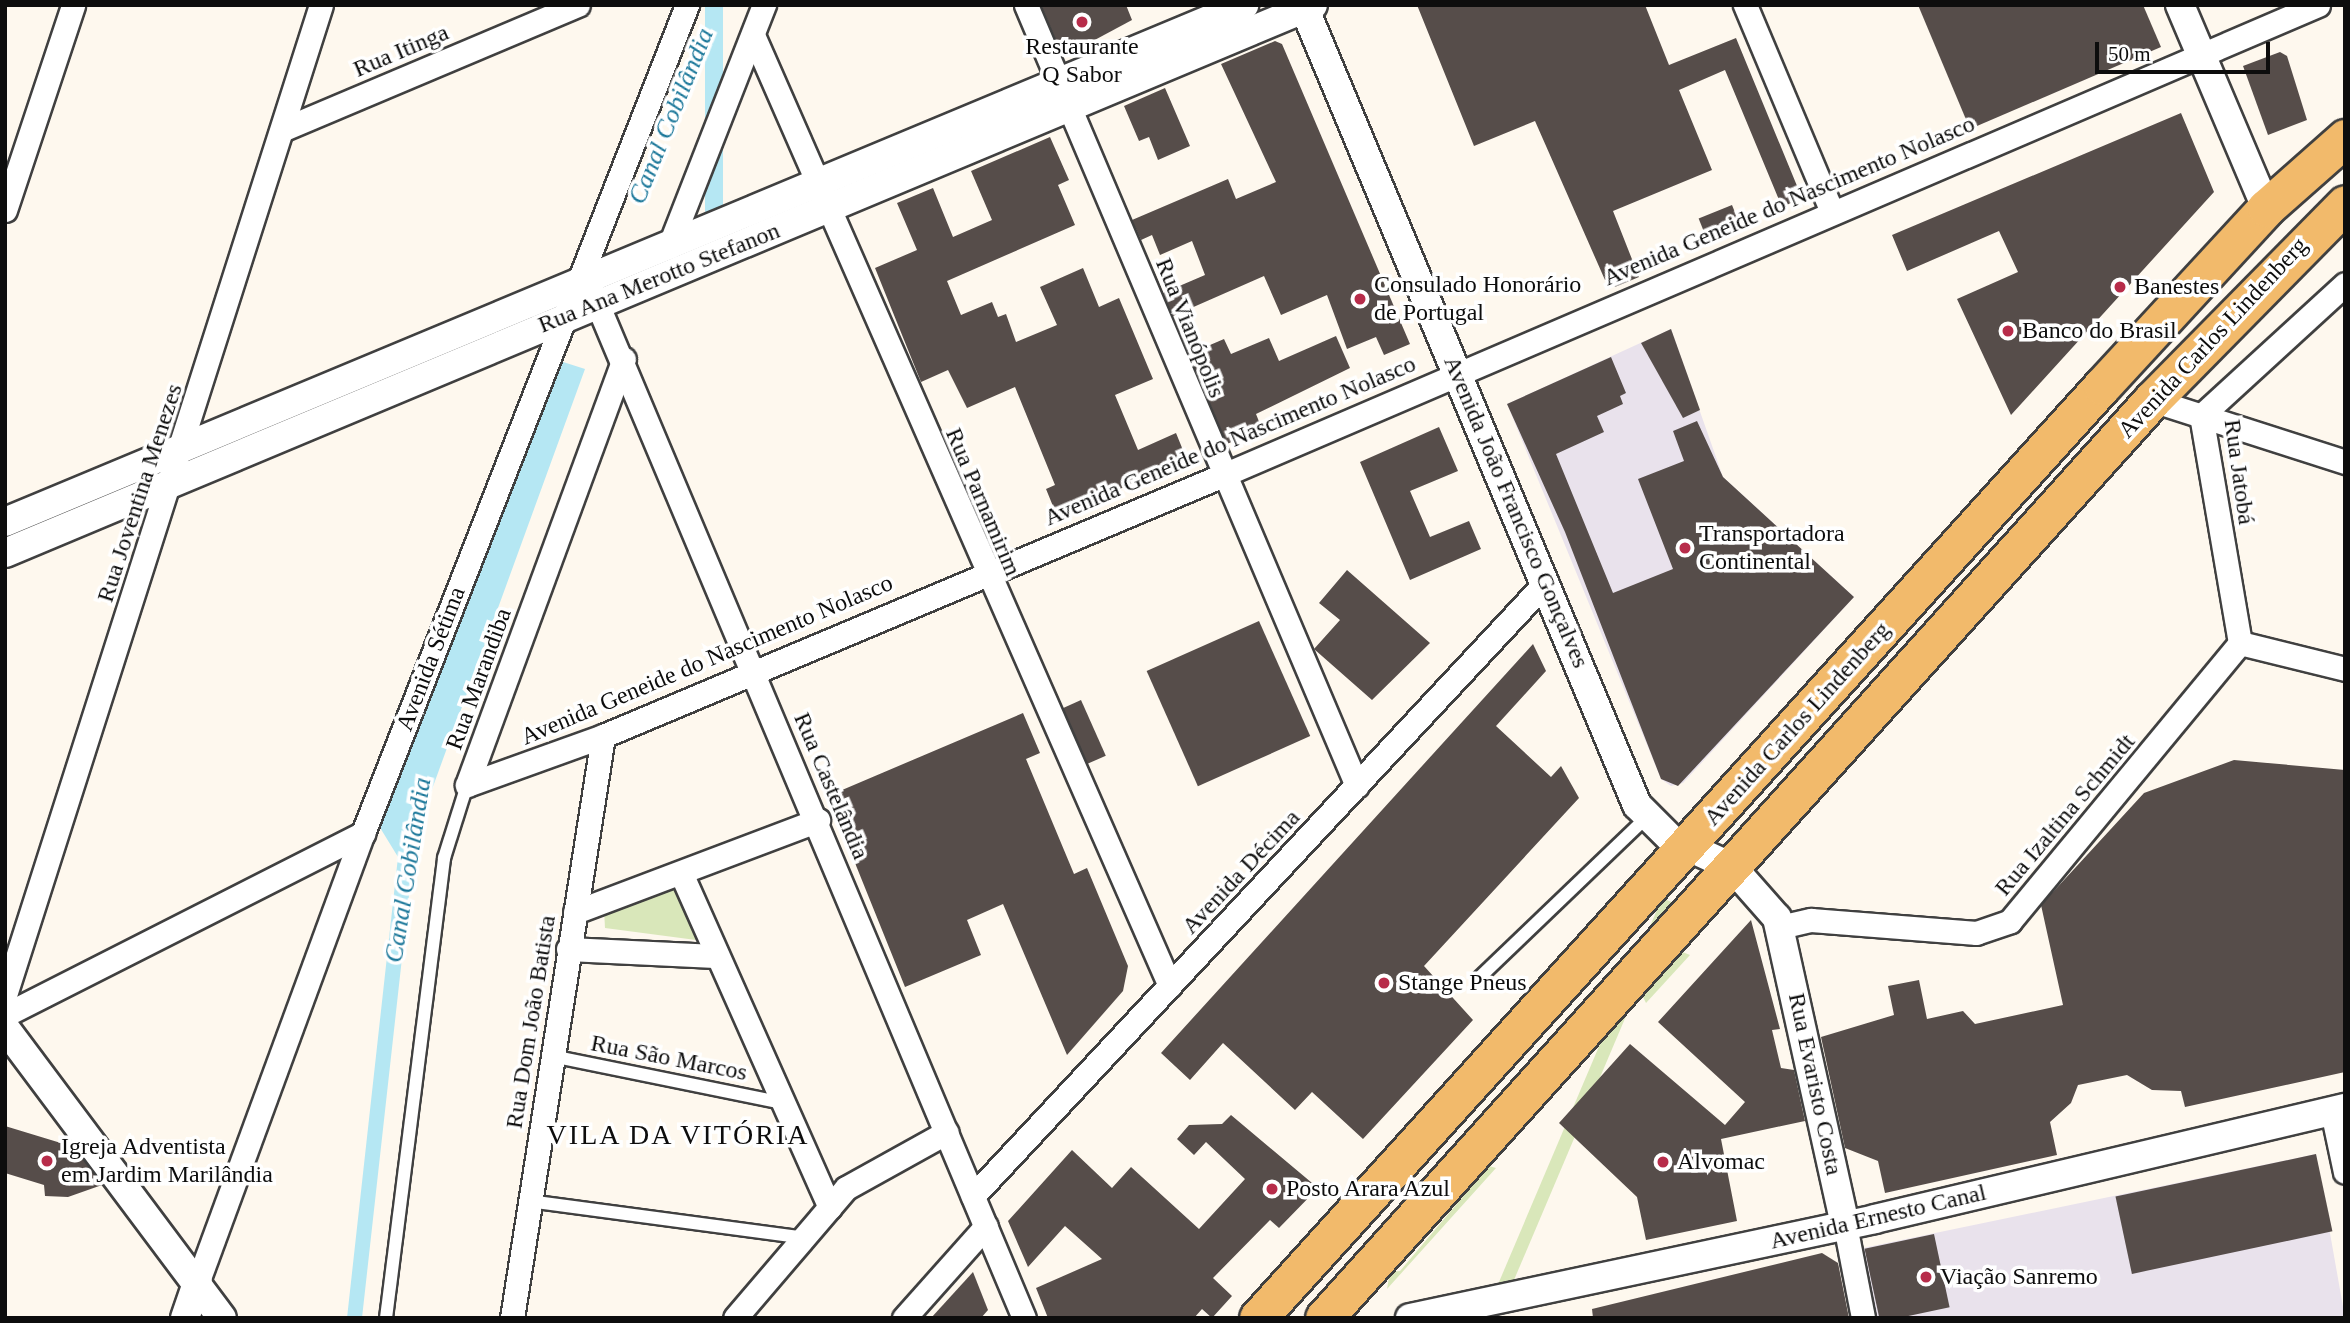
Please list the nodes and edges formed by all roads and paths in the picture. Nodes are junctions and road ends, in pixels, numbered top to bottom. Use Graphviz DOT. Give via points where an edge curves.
graph roads {
  1 [pos="73,5"];
  2 [pos="321,5"];
  3 [pos="578,5"];
  4 [pos="687,5"];
  5 [pos="764,5"];
  6 [pos="1026,5"];
  7 [pos="1244,5"];
  8 [pos="1745,5"];
  9 [pos="2180,5"];
  10 [pos="2318,5"];
  11 [pos="1307,8"];
  12 [pos="753,35"];
  13 [pos="2200,53"];
  14 [pos="1066,96"];
  15 [pos="284,129"];
  16 [pos="2345,138"];
  17 [pos="820,182"];
  18 [pos="2345,204"];
  19 [pos="2266,208"];
  20 [pos="5,209"];
  21 [pos="831,209"];
  22 [pos="1831,210"];
  23 [pos="669,247"];
  24 [pos="2345,284"];
  25 [pos="591,289"];
  26 [pos="571,314"];
  27 [pos="624,359"];
  28 [pos="1458,373"];
  29 [pos="2152,400"];
  30 [pos="2201,416"];
  31 [pos="186,441"];
  32 [pos="2345,462"];
  33 [pos="1221,476"];
  34 [pos="170,481"];
  35 [pos="5,522"];
  36 [pos="5,553"];
  37 [pos="984,573"];
  38 [pos="1546,582"];
  39 [pos="2240,643"];
  40 [pos="752,669"];
  41 [pos="2345,669"];
  42 [pos="603,736"];
  43 [pos="467,785"];
  44 [pos="1357,786"];
  45 [pos="1646,818"];
  46 [pos="818,820"];
  47 [pos="363,833"];
  48 [pos="1686,846"];
  49 [pos="1732,867"];
  50 [pos="681,873"];
  51 [pos="575,912"];
  52 [pos="1780,927"];
  53 [pos="568,949"];
  54 [pos="715,956"];
  55 [pos="1479,978"];
  56 [pos="1171,986"];
  57 [pos="5,995"];
  58 [pos="5,1015"];
  59 [pos="5,1028"];
  60 [pos="552,1056"];
  61 [pos="778,1102"];
  62 [pos="2338,1110"];
  63 [pos="947,1132"];
  64 [pos="2345,1172"];
  65 [pos="973,1196"];
  66 [pos="529,1201"];
  67 [pos="830,1208"];
  68 [pos="1845,1225"];
  69 [pos="986,1226"];
  70 [pos="806,1238"];
  71 [pos="198,1282"];
  72 [pos="185,1318"];
  73 [pos="222,1318"];
  74 [pos="386,1318"];
  75 [pos="512,1318"];
  76 [pos="735,1318"];
  77 [pos="904,1318"];
  78 [pos="1024,1318"];
  79 [pos="1258,1318"];
  80 [pos="1324,1318"];
  81 [pos="1410,1318"];
  82 [pos="1863,1318"];
  1 -- 20 [label="street"];
  2 -- 15 [label="street, Rua Joventina Menezes"];
  3 -- 15 [label="street, Rua Itinga"];
  4 -- 25 [label="street"];
  5 -- 12 [label="street"];
  6 -- 14 [label="street, Rua Vianópolis"];
  7 -- 14 [label="street, Rua Ana Merotto Stefanon"];
  8 -- 22 [label="street"];
  9 -- 13 [label="street"];
  10 -- 13 [label="street, Avenida Geneide do Nascimento Nolasco"];
  11 -- 14 [label="street, Rua Ana Merotto Stefanon"];
  11 -- 28 [label="street, Avenida João Francisco Gonçalves"];
  12 -- 17 [label="street, Rua Parnamirim"];
  12 -- 23 [label="street"];
  13 -- 19 [label="street"];
  13 -- 22 [label="street, Avenida Geneide do Nascimento Nolasco"];
  14 -- 17 [label="street, Rua Ana Merotto Stefanon"];
  14 -- 21 [label="street, Rua Ana Merotto Stefanon"];
  14 -- 33 [label="street, Rua Vianópolis"];
  15 -- 31 [label="street, Rua Joventina Menezes"];
  16 -- 19 [label="main road, Avenida Carlos Lindenberg"];
  17 -- 21 [label="street, Rua Parnamirim"];
  17 -- 23 [label="street, Rua Ana Merotto Stefanon"];
  18 -- 29 [label="main road, Avenida Carlos Lindenberg"];
  19 -- 48 [label="main road, Avenida Carlos Lindenberg"];
  21 -- 25 [label="street, Rua Ana Merotto Stefanon"];
  21 -- 37 [label="street, Rua Parnamirim"];
  22 -- 28 [label="street, Avenida Geneide do Nascimento Nolasco"];
  23 -- 25 [label="street, Rua Ana Merotto Stefanon"];
  24 -- 30 [label="street, Rua Jatobá"];
  25 -- 26 [label="street, Rua Ana Merotto Stefanon"];
  25 -- 27 [label="street, Rua Castelândia"];
  25 -- 31 [label="street, Rua Ana Merotto Stefanon"];
  26 -- 34 [label="street, Rua Ana Merotto Stefanon"];
  26 -- 47 [label="street, Avenida Sétima"];
  27 -- 40 [label="street, Rua Castelândia"];
  27 -- 43 [label="street, Rua Marandiba"];
  28 -- 33 [label="street, Avenida Geneide do Nascimento Nolasco"];
  28 -- 38 [label="street, Avenida João Francisco Gonçalves"];
  29 -- 30 [label="street"];
  29 -- 49 [label="main road, Avenida Carlos Lindenberg"];
  30 -- 32 [label="street"];
  30 -- 39 [label="street, Rua Jatobá"];
  31 -- 34 [label="street, Rua Joventina Menezes"];
  31 -- 35 [label="street, Rua Ana Merotto Stefanon"];
  33 -- 37 [label="street, Avenida Geneide do Nascimento Nolasco"];
  33 -- 44 [label="street, Rua Vianópolis"];
  34 -- 36 [label="street, Rua Ana Merotto Stefanon"];
  34 -- 57 [label="street, Rua Joventina Menezes"];
  37 -- 40 [label="street, Avenida Geneide do Nascimento Nolasco"];
  37 -- 56 [label="street, Rua Parnamirim"];
  38 -- 44 [label="street, Avenida Décima"];
  38 -- 45 [label="street, Avenida João Francisco Gonçalves"];
  39 -- 41 [label="street"];
  39 -- 52 [label="street, Rua Izaltina Schmidt" via="2010,922 1976,933 1811,920"];
  40 -- 42 [label="street, Avenida Geneide do Nascimento Nolasco"];
  40 -- 46 [label="street, Rua Castelândia"];
  42 -- 43 [label="street, Avenida Geneide do Nascimento Nolasco"];
  42 -- 51 [label="street, Rua Dom João Batista"];
  43 -- 74 [label="lane, Rua Marandiba" via="444,858"];
  44 -- 56 [label="street, Avenida Décima"];
  45 -- 48 [label="street"];
  45 -- 55 [label="lane"];
  46 -- 50 [label="street"];
  46 -- 63 [label="street, Rua Castelândia"];
  47 -- 58 [label="street"];
  47 -- 71 [label="street, Avenida Sétima"];
  48 -- 49 [label="street"];
  48 -- 79 [label="main road, Avenida Carlos Lindenberg"];
  49 -- 52 [label="street, Rua Evaristo Costa" via="1768,904"];
  49 -- 80 [label="main road, Avenida Carlos Lindenberg"];
  50 -- 51 [label="street"];
  50 -- 54 [label="street"];
  51 -- 53 [label="street, Rua Dom João Batista"];
  52 -- 68 [label="street, Rua Evaristo Costa"];
  53 -- 54 [label="street"];
  53 -- 60 [label="street, Rua Dom João Batista"];
  54 -- 61 [label="street"];
  56 -- 65 [label="street, Avenida Décima"];
  59 -- 71 [label="street"];
  60 -- 61 [label="lane, Rua São Marcos"];
  60 -- 66 [label="street, Rua Dom João Batista"];
  61 -- 67 [label="street"];
  62 -- 64 [label="street"];
  62 -- 68 [label="street, Avenida Ernesto Canal"];
  63 -- 65 [label="street, Rua Castelândia"];
  63 -- 67 [label="street" via="864,1175"];
  65 -- 69 [label="street, Rua Castelândia"];
  66 -- 70 [label="lane"];
  66 -- 75 [label="street, Rua Dom João Batista"];
  67 -- 70 [label="street"];
  68 -- 81 [label="street, Avenida Ernesto Canal"];
  68 -- 82 [label="street, Rua Evaristo Costa"];
  69 -- 77 [label="street"];
  69 -- 78 [label="street, Rua Castelândia"];
  70 -- 76 [label="street"];
  71 -- 72 [label="street, Avenida Sétima"];
  71 -- 73 [label="street"];
}
